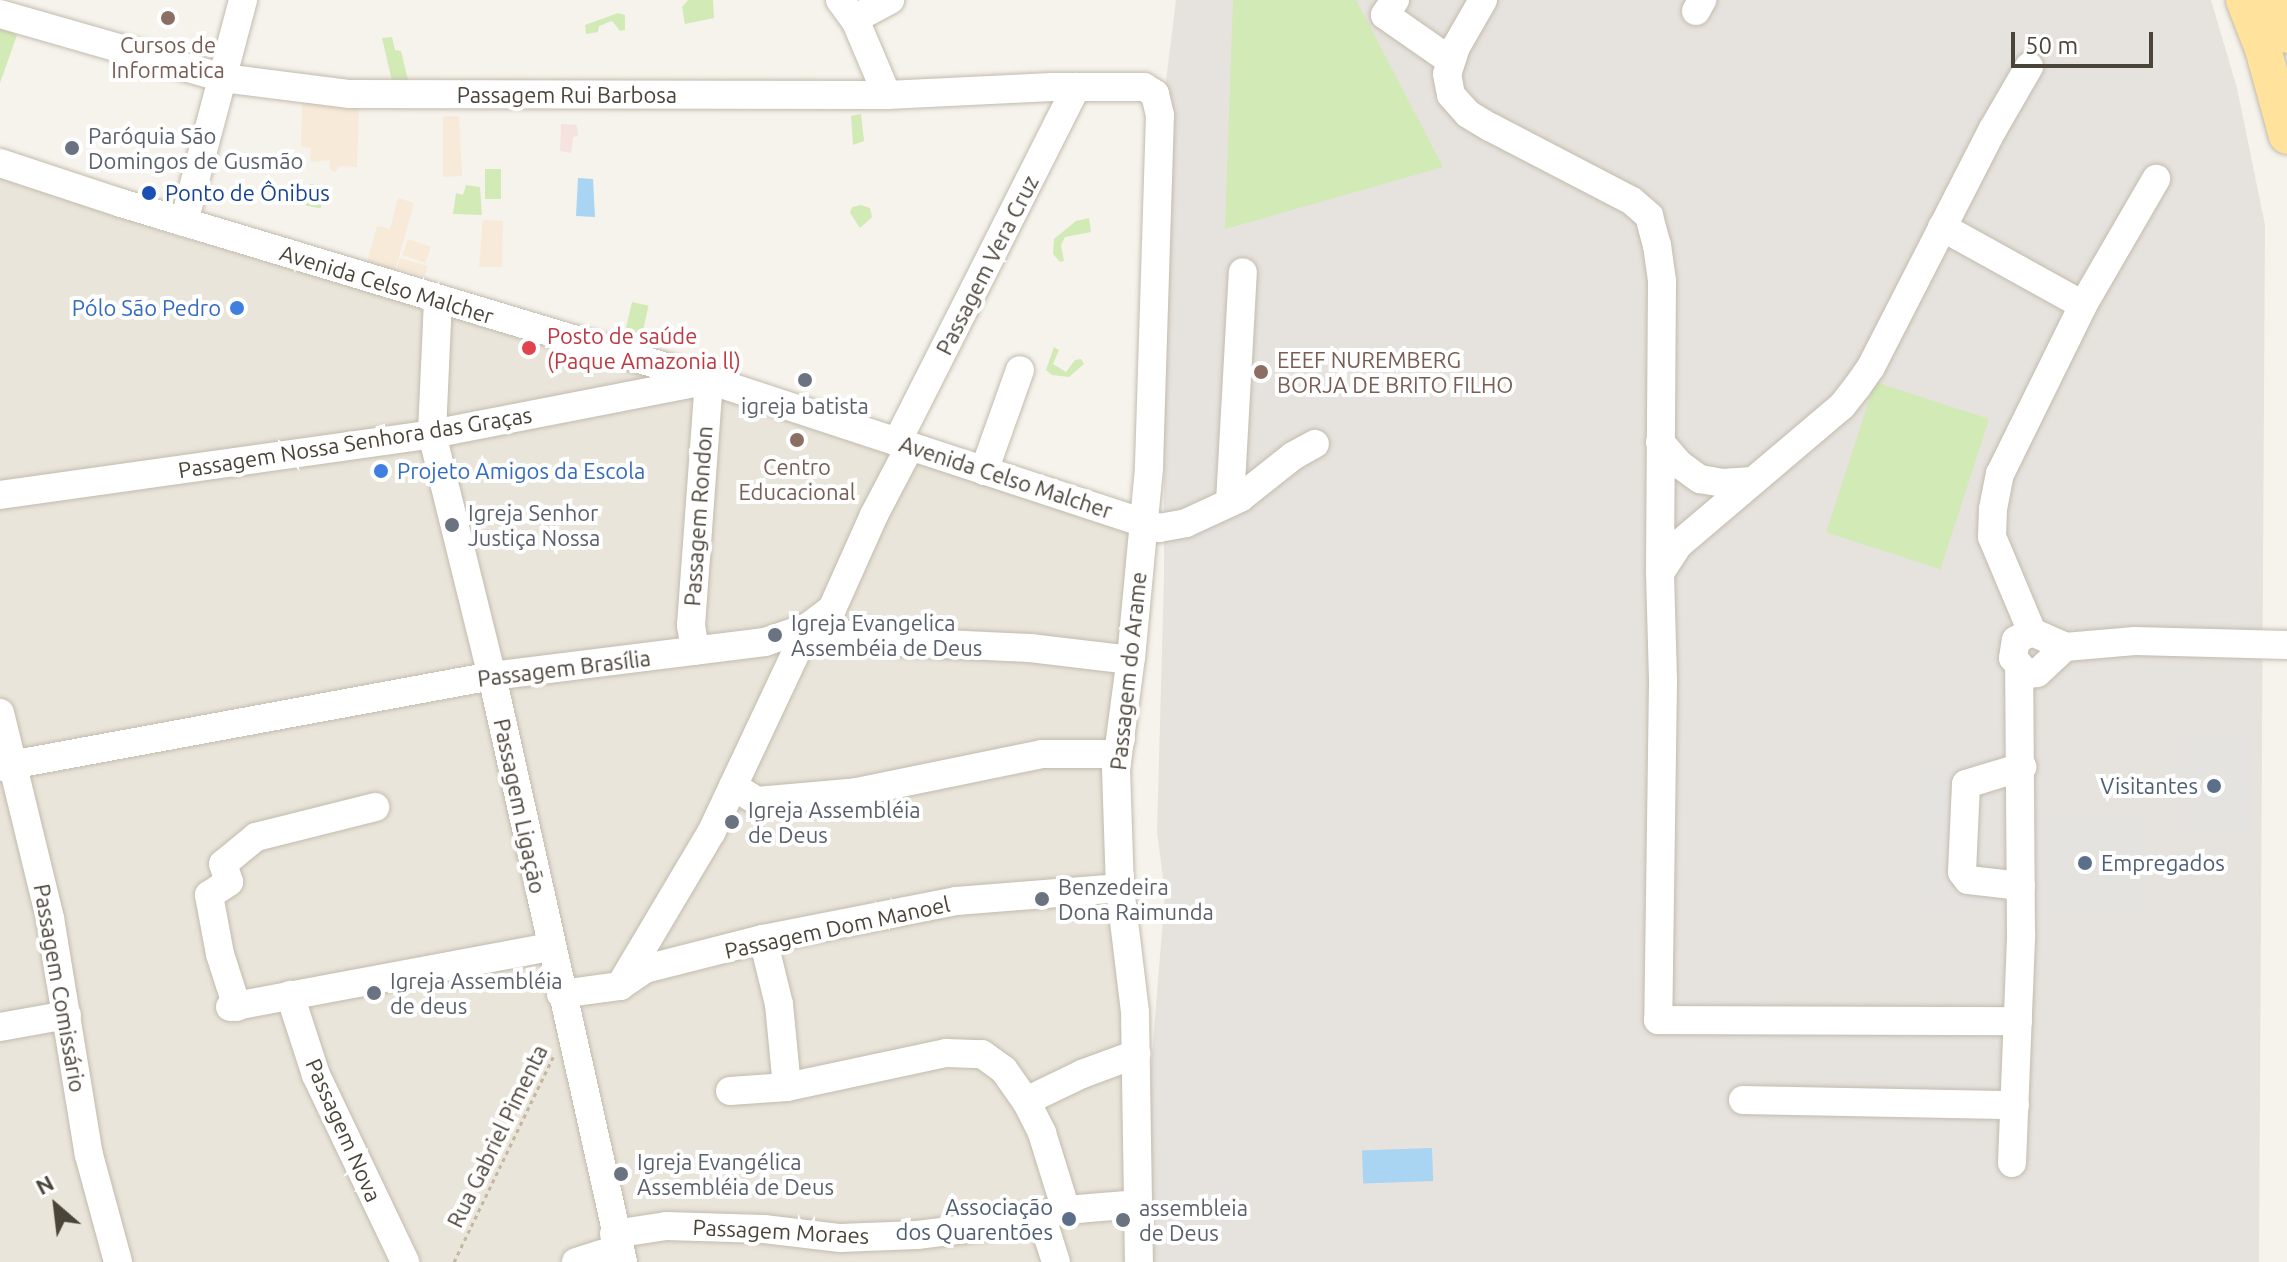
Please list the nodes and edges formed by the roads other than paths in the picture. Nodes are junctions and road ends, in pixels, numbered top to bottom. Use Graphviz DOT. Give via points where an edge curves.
graph roads {
  1 [pos="243,0"];
  2 [pos="890,0"];
  3 [pos="1395,0"];
  4 [pos="1483,0"];
  5 [pos="2244,0"];
  6 [pos="2274,0"];
  7 [pos="847,10"];
  8 [pos="0,14"];
  9 [pos="2287,35"];
  10 [pos="1451,61"];
  11 [pos="2029,67"];
  12 [pos="223,78"];
  13 [pos="1076,87"];
  14 [pos="1144,87"];
  15 [pos="887,95"];
  16 [pos="2287,136"];
  17 [pos="0,163"];
  18 [pos="2156,179"];
  19 [pos="184,222"];
  20 [pos="1942,227"];
  21 [pos="1243,272"];
  22 [pos="438,300"];
  23 [pos="2083,305"];
  24 [pos="1020,370"];
  25 [pos="709,380"];
  26 [pos="432,434"];
  27 [pos="1660,442"];
  28 [pos="1315,444"];
  29 [pos="903,445"];
  30 [pos="984,471"];
  31 [pos="1749,481"];
  32 [pos="0,495"];
  33 [pos="1230,502"];
  34 [pos="1141,520"];
  35 [pos="1660,573"];
  36 [pos="808,627"];
  37 [pos="2032,632"];
  38 [pos="2287,645"];
  39 [pos="2065,647"];
  40 [pos="695,651"];
  41 [pos="1131,657"];
  42 [pos="2019,667"];
  43 [pos="492,676"];
  44 [pos="0,713"];
  45 [pos="1121,739"];
  46 [pos="6,766"];
  47 [pos="2022,767"];
  48 [pos="733,786"];
  49 [pos="375,807"];
  50 [pos="2021,886"];
  51 [pos="1120,888"];
  52 [pos="763,939"];
  53 [pos="551,947"];
  54 [pos="620,986"];
  55 [pos="561,994"];
  56 [pos="290,995"];
  57 [pos="67,1015"];
  58 [pos="2018,1021"];
  59 [pos="0,1027"];
  60 [pos="1136,1054"];
  61 [pos="787,1087"];
  62 [pos="730,1091"];
  63 [pos="1743,1100"];
  64 [pos="1026,1101"];
  65 [pos="2015,1105"];
  66 [pos="2012,1163"];
  67 [pos="1138,1204"];
  68 [pos="1054,1212"];
  69 [pos="618,1248"];
  70 [pos="118,1262"];
  71 [pos="405,1262"];
  72 [pos="576,1262"];
  73 [pos="1056,1262"];
  74 [pos="1139,1262"];
  1 -- 12 [label="street"];
  2 -- 7 [label="street"];
  3 -- 10 [label="street" via="1385,15"];
  4 -- 10 [label="street"];
  5 -- 16 [label="main road"];
  6 -- 9 [label="main road"];
  7 -- 15 [label="street"];
  8 -- 12 [label="street, Passagem Rui Barbosa"];
  10 -- 27 [label="street" via="1451,95 1468,114 1632,201 1649,216 1662,281"];
  11 -- 20 [label="street"];
  12 -- 15 [label="street, Passagem Rui Barbosa" via="350,94"];
  12 -- 19 [label="street"];
  13 -- 14 [label="street, Passagem Rui Barbosa"];
  13 -- 15 [label="street, Passagem Rui Barbosa"];
  13 -- 29 [label="street, Passagem Vera Cruz"];
  14 -- 34 [label="street, Passagem do Arame" via="1155,94 1160,115 1151,428"];
  17 -- 19 [label="street, Avenida Celso Malcher"];
  18 -- 23 [label="street"];
  19 -- 22 [label="street, Avenida Celso Malcher"];
  20 -- 23 [label="street"];
  20 -- 31 [label="street" via="1857,387 1842,406"];
  21 -- 33 [label="street"];
  22 -- 25 [label="street, Avenida Celso Malcher"];
  22 -- 26 [label="street, Passagem Ligação"];
  23 -- 37 [label="street" via="2000,474 1993,509 1992,537"];
  24 -- 30 [label="street"];
  25 -- 26 [label="street, Passagem Nossa Senhora das Graças"];
  25 -- 29 [label="street, Avenida Celso Malcher"];
  25 -- 40 [label="street, Passagem Rondon" via="691,625"];
  26 -- 32 [label="street, Passagem Nossa Senhora das Graças"];
  26 -- 43 [label="street, Passagem Ligação"];
  27 -- 31 [label="street" via="1700,479"];
  27 -- 35 [label="street"];
  28 -- 33 [label="street, Avenida Celso Malcher"];
  29 -- 30 [label="street, Avenida Celso Malcher"];
  29 -- 36 [label="street, Passagem Vera Cruz" via="832,609"];
  30 -- 34 [label="street, Avenida Celso Malcher"];
  31 -- 35 [label="street" via="1678,545"];
  33 -- 34 [label="street, Avenida Celso Malcher" via="1186,523 1159,528"];
  34 -- 41 [label="street, Passagem do Arame"];
  35 -- 58 [label="street" via="1674,681 1658,1020"];
  36 -- 40 [label="street, Passagem Brasília" via="765,642"];
  36 -- 41 [label="street" via="876,641"];
  36 -- 48 [label="street, Passagem Vera Cruz"];
  37 -- 39 [label="street"];
  37 -- 42 [label="street" via="2014,645"];
  38 -- 39 [label="street" via="2135,641"];
  39 -- 42 [label="street" via="2037,673 2027,674"];
  40 -- 43 [label="street, Passagem Brasília"];
  41 -- 45 [label="street, Passagem do Arame"];
  42 -- 47 [label="street"];
  43 -- 46 [label="street, Passagem Brasília"];
  43 -- 53 [label="street, Passagem Ligação"];
  44 -- 46 [label="street, Passagem Comissário"];
  45 -- 48 [label="street" via="1116,754 1042,754 857,792 757,801"];
  45 -- 51 [label="street, Passagem do Arame" via="1116,769"];
  46 -- 57 [label="street, Passagem Comissário" via="50,918"];
  47 -- 50 [label="street"];
  47 -- 50 [label="street" via="1966,784 1962,872 1968,880"];
  48 -- 54 [label="street, Passagem Vera Cruz" via="687,877"];
  49 -- 56 [label="street" via="256,837 223,864 229,882 209,895 234,1007"];
  50 -- 58 [label="street"];
  51 -- 52 [label="street, Passagem Dom Manoel" via="956,901"];
  51 -- 60 [label="street, Passagem do Arame"];
  52 -- 54 [label="street, Passagem Dom Manoel" via="645,969"];
  52 -- 61 [label="street" via="779,1004"];
  53 -- 55 [label="street, Passagem Ligação"];
  53 -- 56 [label="street"];
  54 -- 55 [label="street, Passagem Dom Manoel"];
  55 -- 69 [label="street, Passagem Ligação"];
  56 -- 71 [label="street, Passagem Nova" via="316,1075"];
  57 -- 59 [label="street"];
  57 -- 70 [label="street, Passagem Comissário" via="89,1155"];
  58 -- 65 [label="street"];
  60 -- 64 [label="street"];
  60 -- 67 [label="street, Passagem do Arame"];
  61 -- 62 [label="street"];
  61 -- 64 [label="street" via="966,1052 994,1060"];
  63 -- 65 [label="street"];
  64 -- 68 [label="street" via="1042,1133"];
  65 -- 66 [label="street"];
  67 -- 68 [label="street, Passagem Moraes"];
  67 -- 74 [label="street, Passagem do Arame"];
  68 -- 69 [label="street, Passagem Moraes" via="902,1236 840,1238 666,1226"];
  68 -- 73 [label="street"];
  69 -- 72 [label="street, Passagem Moraes"];
}
